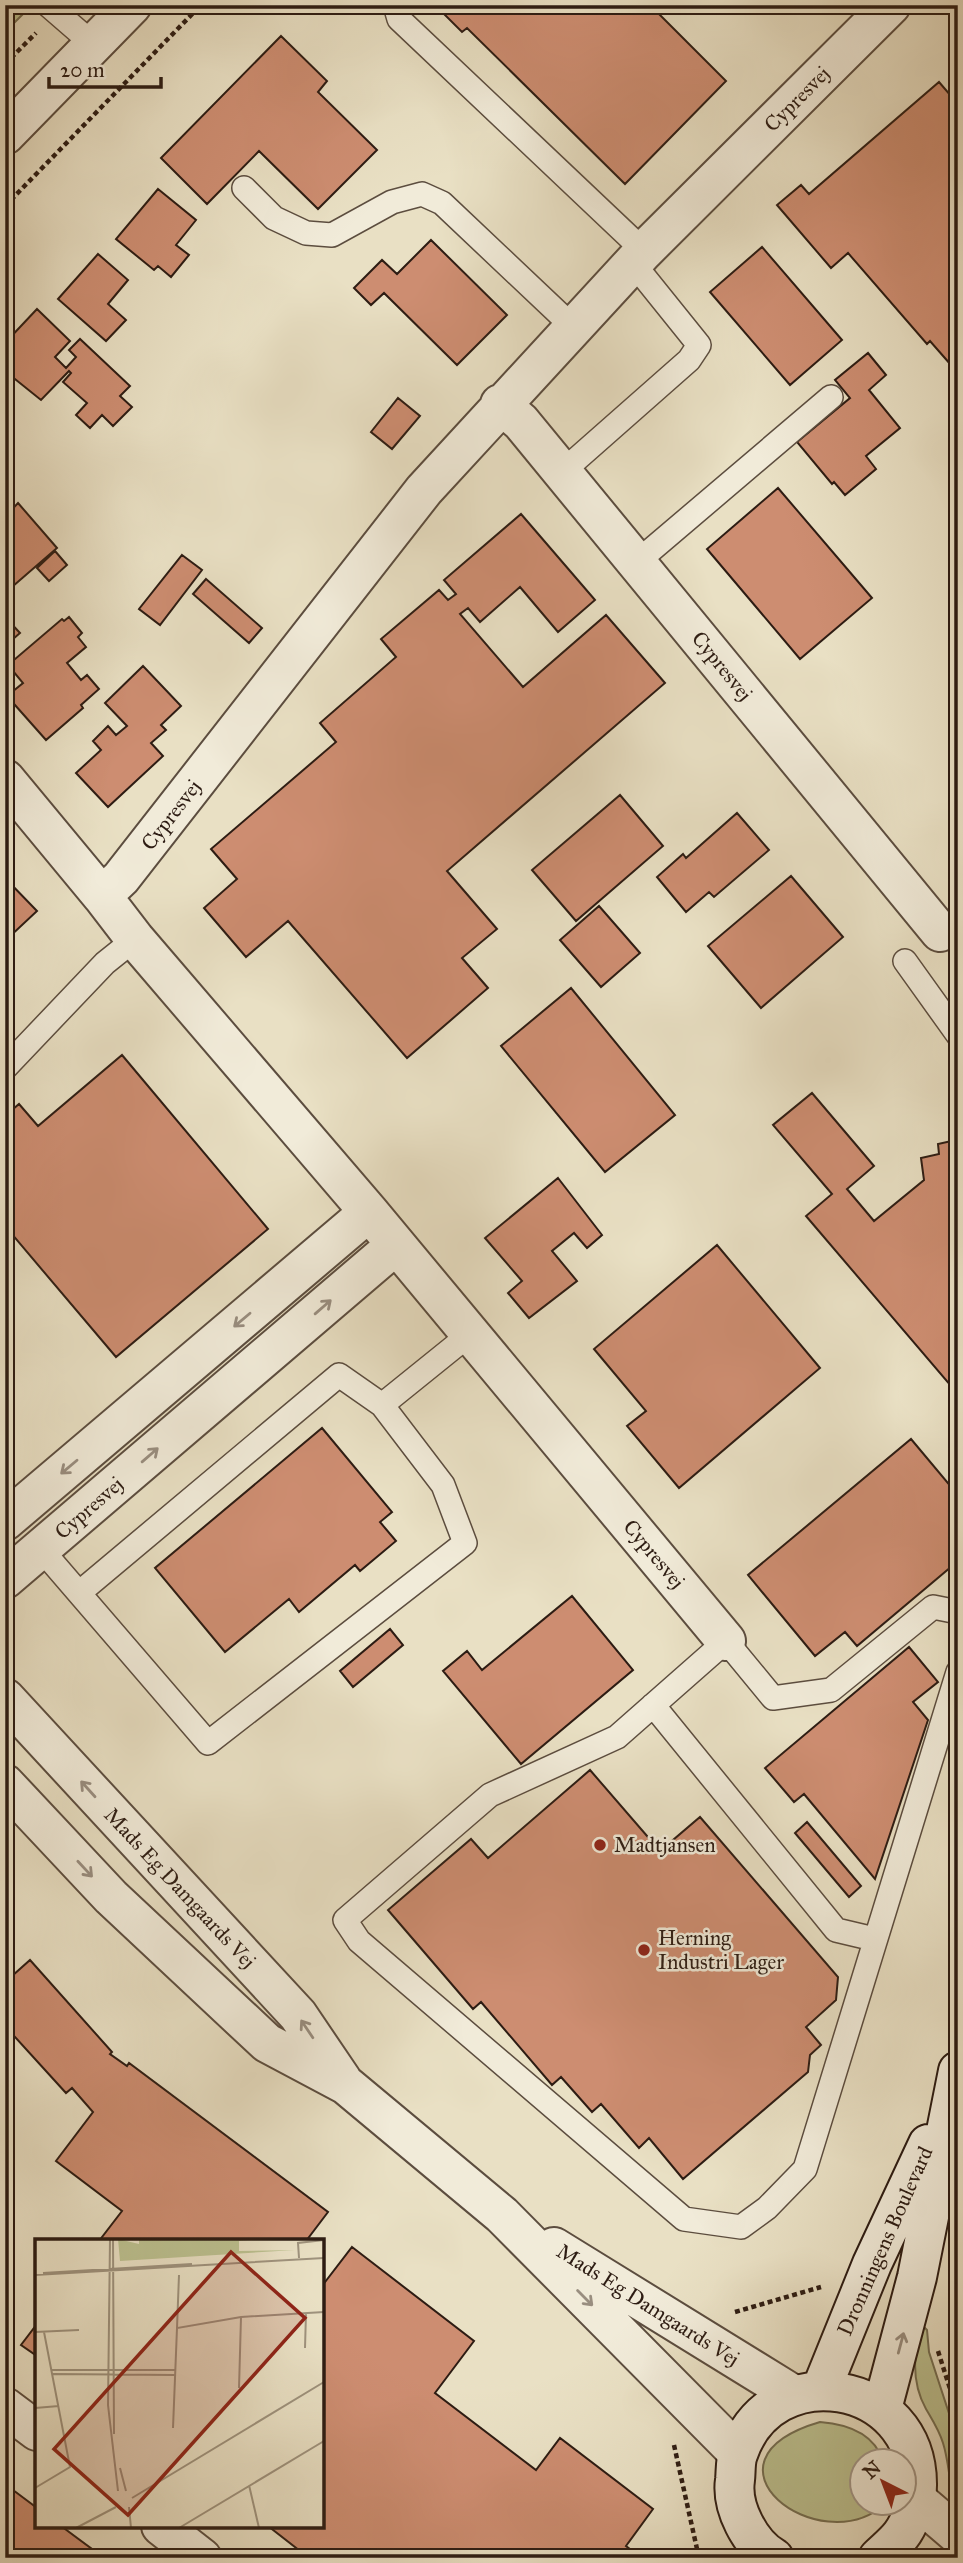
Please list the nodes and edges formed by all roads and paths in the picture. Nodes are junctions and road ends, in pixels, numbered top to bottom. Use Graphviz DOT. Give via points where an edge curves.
graph roads {
  1 [pos="48,5"];
  2 [pos="132,5"];
  3 [pos="201,5"];
  4 [pos="395,5"];
  5 [pos="883,8"];
  6 [pos="93,44"];
  7 [pos="5,135"];
  8 [pos="244,188"];
  9 [pos="5,206"];
  10 [pos="638,257"];
  11 [pos="572,326"];
  12 [pos="831,397"];
  13 [pos="500,404"];
  14 [pos="562,472"];
  15 [pos="637,562"];
  16 [pos="5,779"];
  17 [pos="102,896"];
  18 [pos="940,932"];
  19 [pos="135,939"];
  20 [pos="905,961"];
  21 [pos="958,1035"];
  22 [pos="5,1068"];
  23 [pos="369,1212"];
  24 [pos="396,1245"];
  25 [pos="470,1334"];
  26 [pos="382,1405"];
  27 [pos="5,1521"];
  28 [pos="41,1549"];
  29 [pos="5,1579"];
  30 [pos="79,1593"];
  31 [pos="958,1612"];
  32 [pos="726,1641"];
  33 [pos="958,1672"];
  34 [pos="5,1698"];
  35 [pos="653,1705"];
  36 [pos="5,1784"];
  37 [pos="874,1939"];
  38 [pos="954,2083"];
  39 [pos="346,2085"];
  40 [pos="502,2215"];
  41 [pos="859,2295"];
  42 [pos="726,2314"];
  43 [pos="808,2392"];
  44 [pos="5,2407"];
  45 [pos="883,2409"];
  46 [pos="35,2430"];
  47 [pos="910,2448"];
  48 [pos="738,2453"];
  49 [pos="918,2501"];
  50 [pos="909,2518"];
  51 [pos="164,2528"];
  52 [pos="958,2535"];
  53 [pos="770,2557"];
  54 [pos="202,2558"];
  55 [pos="878,2558"];
  1 -- 6 [label="lane"];
  2 -- 6 [label="street"];
  3 -- 9 [label="path"];
  4 -- 10 [label="lane" via="399,19"];
  5 -- 10 [label="street, Cypresvej"];
  6 -- 7 [label="street"];
  8 -- 11 [label="lane" via="274,218 306,233 331,235 392,202 422,194 442,203"];
  10 -- 11 [label="street, Cypresvej"];
  10 -- 14 [label="lane" via="699,345"];
  11 -- 13 [label="street, Cypresvej"];
  12 -- 15 [label="lane"];
  13 -- 14 [label="street, Cypresvej"];
  13 -- 17 [label="street, Cypresvej" via="424,490 121,878"];
  14 -- 15 [label="street, Cypresvej"];
  15 -- 18 [label="street, Cypresvej"];
  16 -- 17 [label="street, Cypresvej"];
  17 -- 19 [label="street, Cypresvej"];
  19 -- 22 [label="lane"];
  19 -- 23 [label="street, Cypresvej"];
  20 -- 21 [label="lane"];
  23 -- 24 [label="street, Cypresvej"];
  23 -- 27 [label="street, Cypresvej, one-way"];
  24 -- 25 [label="street, Cypresvej"];
  28 -- 24 [label="street, Cypresvej, one-way"];
  25 -- 26 [label="lane"];
  25 -- 32 [label="street, Cypresvej"];
  26 -- 30 [label="lane" via="339,1375"];
  26 -- 30 [label="lane" via="443,1485 464,1543 208,1743"];
  28 -- 29 [label="street, Cypresvej"];
  28 -- 30 [label="lane"];
  31 -- 32 [label="lane, Cypresvej" via="933,1607 831,1690 773,1698"];
  32 -- 35 [label="lane"];
  33 -- 37 [label="lane"];
  39 -- 34 [label="street, Mads Eg Damgaards Vej, one-way" via="298,2015"];
  35 -- 37 [label="lane" via="836,1930"];
  35 -- 37 [label="lane" via="617,1737 491,1795 345,1920 359,1941 684,2219 741,2227 805,2169"];
  36 -- 39 [label="street, Mads Eg Damgaards Vej, one-way" via="111,1897 267,2043"];
  38 -- 41 [label="street, Dronningens Boulevard"];
  45 -- 38 [label="street, Dronningens Boulevard, one-way" via="917,2277"];
  39 -- 40 [label="street, Mads Eg Damgaards Vej"];
  40 -- 43 [label="street, Mads Eg Damgaards Vej"];
  40 -- 48 [label="street, Mads Eg Damgaards Vej, one-way"];
  41 -- 42 [label="path" via="828,2286"];
  41 -- 43 [label="street, Dronningens Boulevard"];
  43 -- 45 [label="street" via="853,2394"];
  43 -- 48 [label="street" via="759,2417"];
  44 -- 46 [label="street"];
  45 -- 47 [label="street" via="905,2434"];
  48 -- 53 [label="street" via="733,2490 744,2526"];
  49 -- 52 [label="street"];
  50 -- 55 [label="street" via="902,2534"];
  51 -- 54 [label="street"];
}
